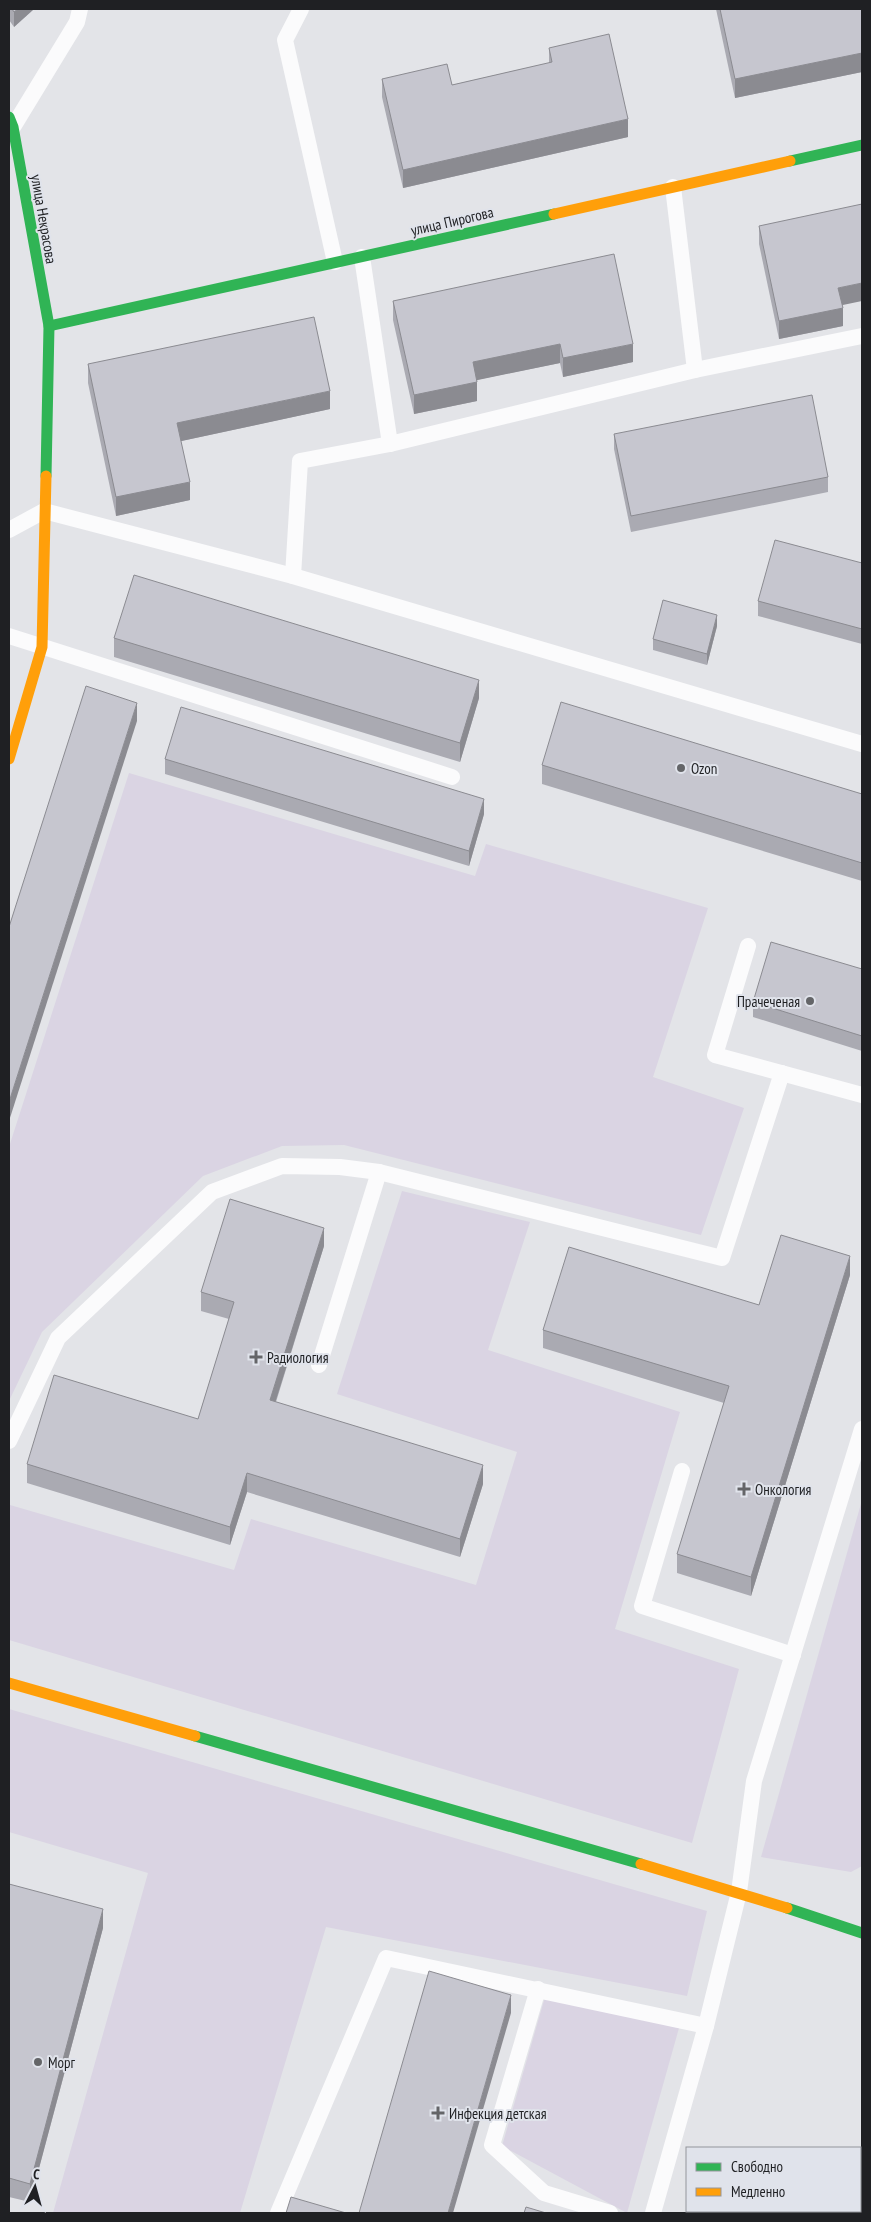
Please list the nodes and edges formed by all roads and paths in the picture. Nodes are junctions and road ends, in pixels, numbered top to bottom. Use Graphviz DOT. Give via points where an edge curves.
graph roads {
  1 [pos="80,9"];
  2 [pos="301,9"];
  3 [pos="11,122"];
  4 [pos="862,145"];
  5 [pos="673,188"];
  6 [pos="362,257"];
  7 [pos="335,262"];
  8 [pos="48,326"];
  9 [pos="862,336"];
  10 [pos="695,370"];
  11 [pos="390,444"];
  12 [pos="44,510"];
  13 [pos="9,530"];
  14 [pos="293,576"];
  15 [pos="9,636"];
  16 [pos="42,647"];
  17 [pos="862,744"];
  18 [pos="9,758"];
  19 [pos="452,777"];
  20 [pos="748,946"];
  21 [pos="782,1073"];
  22 [pos="862,1094"];
  23 [pos="379,1172"];
  24 [pos="319,1365"];
  25 [pos="862,1429"];
  26 [pos="9,1441"];
  27 [pos="682,1471"];
  28 [pos="793,1655"];
  29 [pos="9,1683"];
  30 [pos="739,1892"];
  31 [pos="862,1933"];
  32 [pos="538,1989"];
  33 [pos="706,2026"];
  34 [pos="278,2213"];
  35 [pos="610,2213"];
  36 [pos="653,2213"];
  1 -- 3 [label="lane" via="77,22"];
  2 -- 7 [label="lane" via="286,40"];
  3 -- 8 [label="street, улица Некрасова"];
  4 -- 5 [label="street, улица Пирогова"];
  5 -- 6 [label="street, улица Пирогова"];
  5 -- 10 [label="lane"];
  6 -- 7 [label="street, улица Пирогова"];
  6 -- 11 [label="lane"];
  7 -- 8 [label="street, улица Пирогова"];
  8 -- 12 [label="street, улица Некрасова"];
  9 -- 10 [label="lane"];
  10 -- 11 [label="lane"];
  11 -- 14 [label="lane" via="300,461"];
  12 -- 13 [label="lane"];
  12 -- 14 [label="lane"];
  12 -- 16 [label="street, улица Некрасова"];
  14 -- 17 [label="lane"];
  15 -- 16 [label="lane"];
  16 -- 18 [label="street, улица Некрасова"];
  16 -- 19 [label="lane"];
  20 -- 21 [label="lane" via="715,1055"];
  21 -- 22 [label="lane"];
  21 -- 23 [label="lane" via="722,1258"];
  23 -- 24 [label="lane"];
  23 -- 26 [label="lane" via="340,1167 282,1166 212,1192 58,1338"];
  25 -- 28 [label="lane"];
  27 -- 28 [label="lane" via="642,1606"];
  28 -- 30 [label="lane" via="754,1781"];
  29 -- 30 [label="street"];
  30 -- 31 [label="street"];
  30 -- 33 [label="lane"];
  32 -- 33 [label="lane"];
  32 -- 34 [label="lane" via="386,1958"];
  32 -- 35 [label="lane" via="492,2145 544,2193"];
  33 -- 36 [label="lane"];
}
